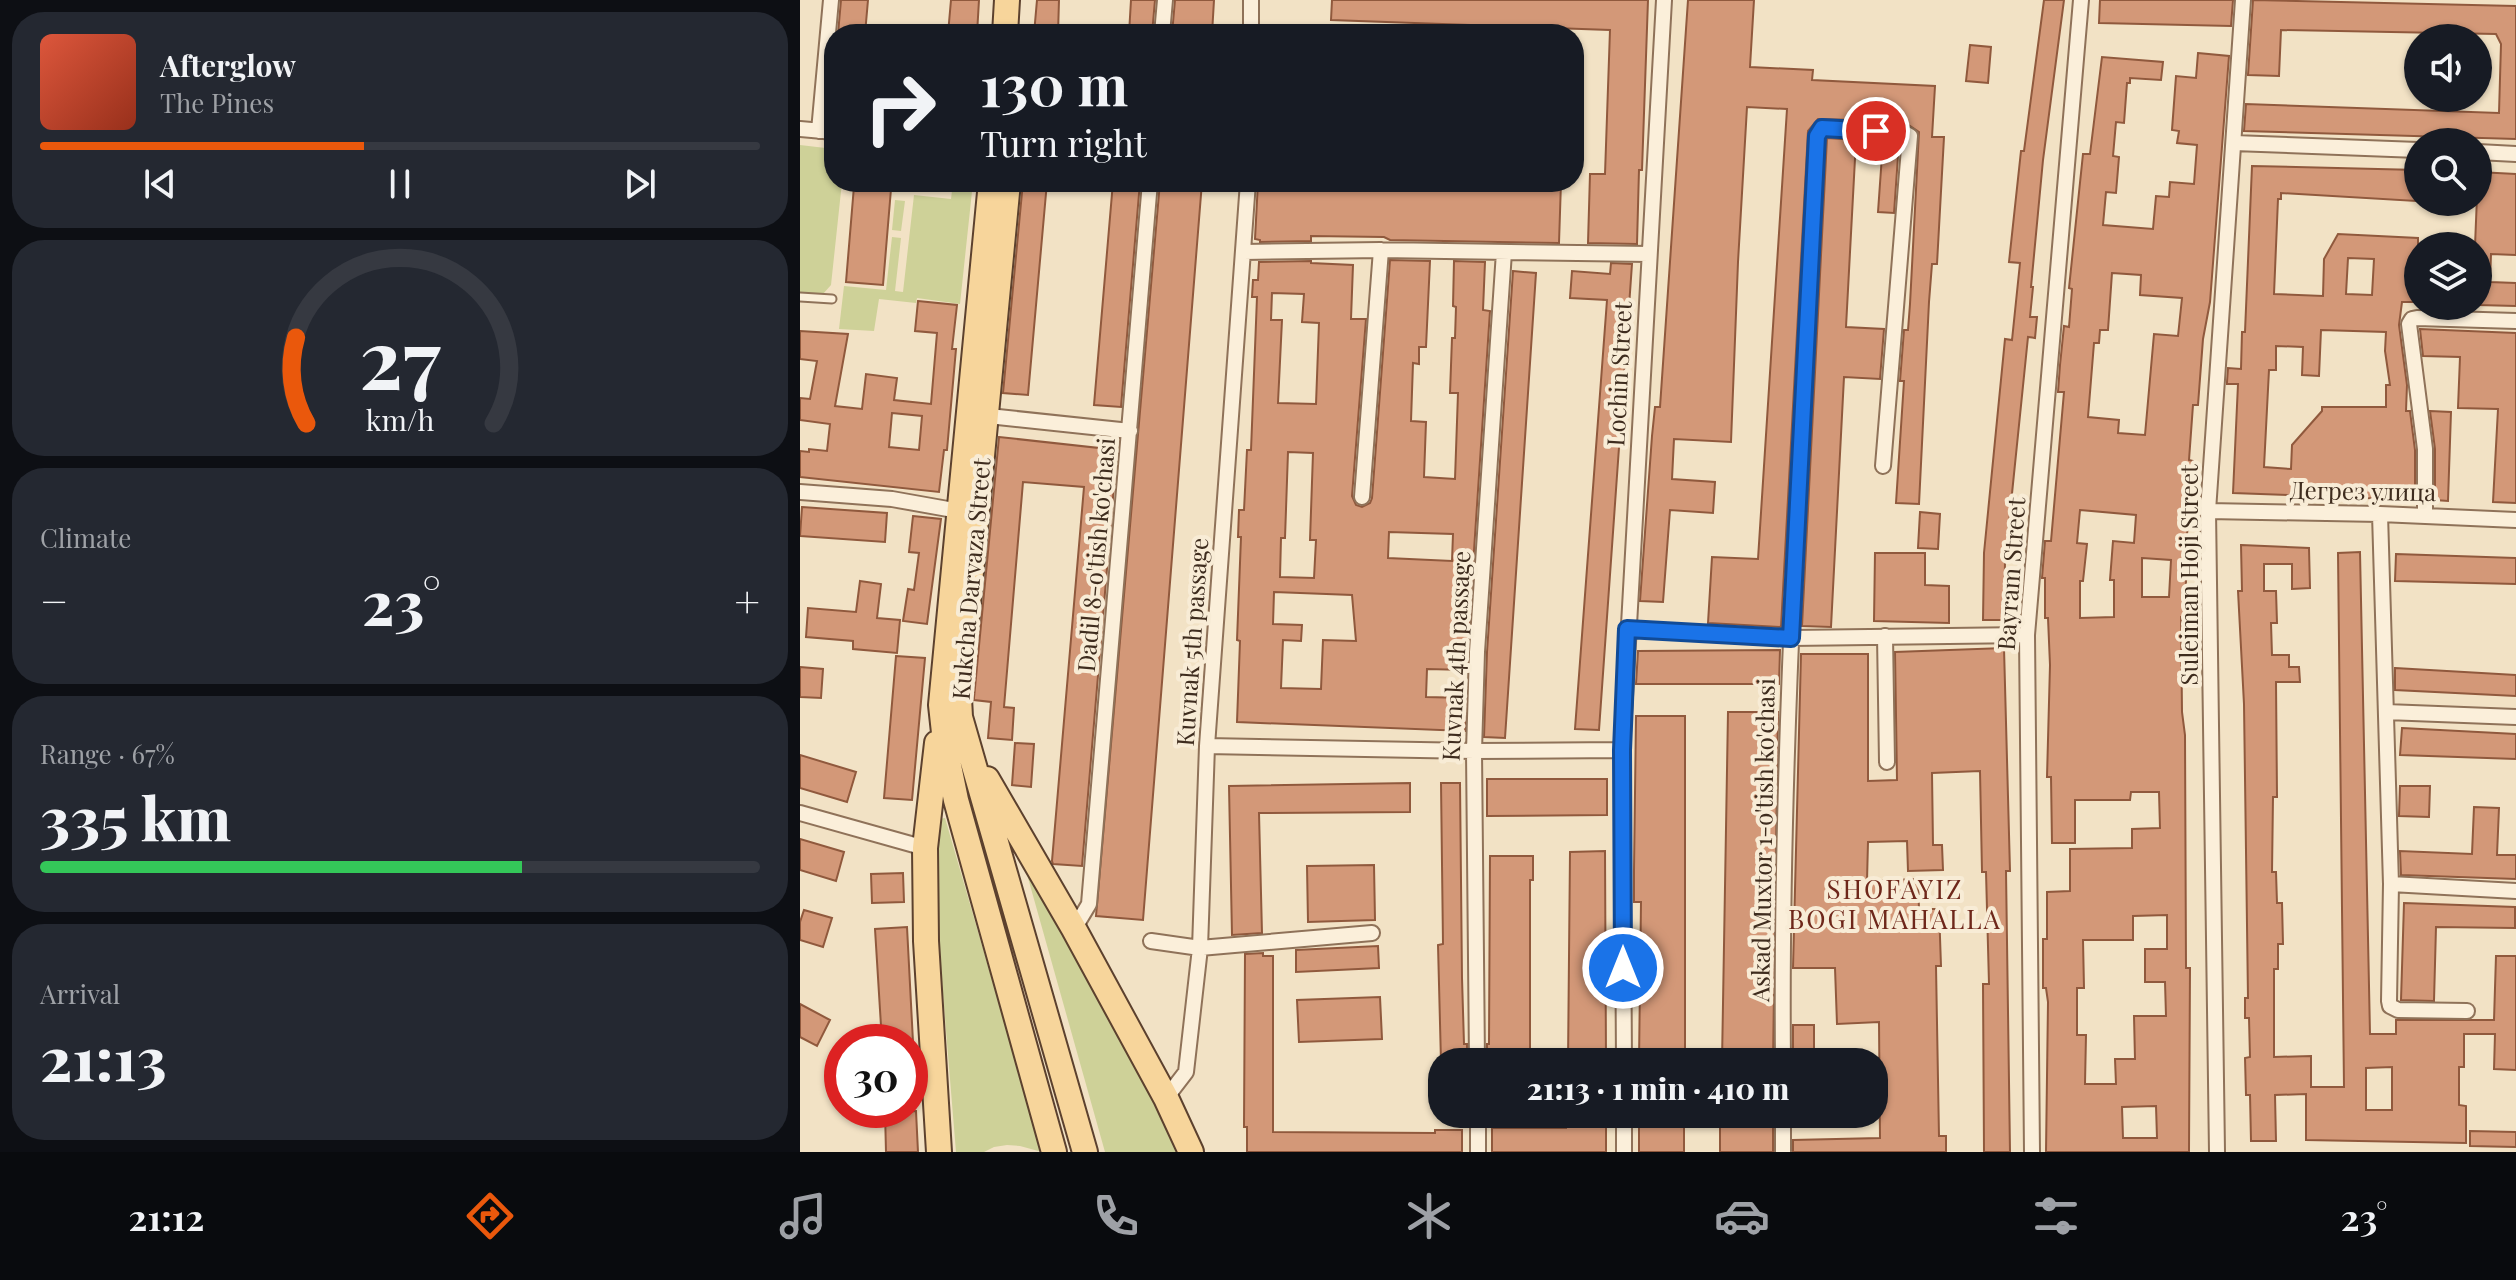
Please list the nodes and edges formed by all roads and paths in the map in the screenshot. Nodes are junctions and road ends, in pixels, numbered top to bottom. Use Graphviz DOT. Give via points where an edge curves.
graph roads {
  1 [pos="831,0"];
  2 [pos="1007,0"];
  3 [pos="1023,0"];
  4 [pos="1165,0"];
  5 [pos="1251,0"];
  6 [pos="1664,0"];
  7 [pos="2081,0"];
  8 [pos="2243,0"];
  9 [pos="830,24"];
  10 [pos="1006,24"];
  11 [pos="1022,24"];
  12 [pos="1163,24"];
  13 [pos="1251,24"];
  14 [pos="800,129"];
  15 [pos="824,132"];
  16 [pos="2234,143"];
  17 [pos="2404,149"];
  18 [pos="2492,153"];
  19 [pos="2516,154"];
  20 [pos="990,192"];
  21 [pos="1007,192"];
  22 [pos="1149,192"];
  23 [pos="1247,192"];
  24 [pos="1381,250"];
  25 [pos="1244,252"];
  26 [pos="1504,252"];
  27 [pos="1649,254"];
  28 [pos="800,297"];
  29 [pos="832,299"];
  30 [pos="2516,321"];
  31 [pos="978,415"];
  32 [pos="1130,431"];
  33 [pos="1883,466"];
  34 [pos="800,492"];
  35 [pos="1362,497"];
  36 [pos="2208,511"];
  37 [pos="968,512"];
  38 [pos="2380,514"];
  39 [pos="2425,515"];
  40 [pos="2516,520"];
  41 [pos="1627,629"];
  42 [pos="2027,635"];
  43 [pos="1885,636"];
  44 [pos="1791,638"];
  45 [pos="941,705"];
  46 [pos="2386,712"];
  47 [pos="2516,717"];
  48 [pos="964,738"];
  49 [pos="1207,746"];
  50 [pos="1622,750"];
  51 [pos="1474,751"];
  52 [pos="1887,762"];
  53 [pos="800,813"];
  54 [pos="925,848"];
  55 [pos="2391,884"];
  56 [pos="2516,891"];
  57 [pos="1074,929"];
  58 [pos="1372,933"];
  59 [pos="1151,941"];
  60 [pos="1200,948"];
  61 [pos="2467,1011"];
  62 [pos="1477,1048"];
  63 [pos="1624,1048"];
  64 [pos="1783,1048"];
  65 [pos="1166,1098"];
  66 [pos="1478,1128"];
  67 [pos="1624,1128"];
  68 [pos="1783,1128"];
  69 [pos="939,1152"];
  70 [pos="1054,1152"];
  71 [pos="1085,1152"];
  72 [pos="1191,1152"];
  73 [pos="1478,1152"];
  74 [pos="1624,1152"];
  75 [pos="1783,1152"];
  76 [pos="2032,1152"];
  77 [pos="2217,1152"];
  1 -- 9 [label="street"];
  2 -- 10 [label="main road"];
  3 -- 11 [label="main road"];
  4 -- 12 [label="street"];
  5 -- 13 [label="street"];
  6 -- 27 [label="street, Lochin Street"];
  7 -- 42 [label="street, Bayram Street"];
  8 -- 16 [label="street, Suleiman Hoji Street"];
  14 -- 15 [label="street"];
  16 -- 17 [label="street"];
  16 -- 36 [label="street, Suleiman Hoji Street"];
  18 -- 19 [label="street"];
  20 -- 31 [label="main road, Kukcha Darvaza Street"];
  21 -- 31 [label="main road, Kukcha Darvaza Street"];
  22 -- 32 [label="street, Dadil 8-o'tish ko'chasi"];
  23 -- 25 [label="street, Kuvnak 5th passage"];
  24 -- 25 [label="street"];
  24 -- 26 [label="street"];
  24 -- 35 [label="street"];
  25 -- 49 [label="street, Kuvnak 5th passage"];
  26 -- 27 [label="street"];
  26 -- 51 [label="street, Kuvnak 4th passage"];
  27 -- 41 [label="street, Lochin Street"];
  28 -- 29 [label="lane"];
  30 -- 39 [label="street" via="2417,318 2409,324 2425,449"];
  31 -- 32 [label="street"];
  31 -- 37 [label="main road, Kukcha Darvaza Street"];
  32 -- 57 [label="street, Dadil 8-o'tish ko'chasi" via="1089,904"];
  33 -- 44 [label="street, Askad Muxtor 1-o'tish ko'chasi" via="1910,136 1822,128 1817,136"];
  34 -- 37 [label="street"];
  36 -- 38 [label="street, Дегрез улица"];
  36 -- 77 [label="street, Suleiman Hoji Street"];
  37 -- 45 [label="main road, Kukcha Darvaza Street"];
  37 -- 48 [label="main road, Kukcha Darvaza Street" via="959,698"];
  38 -- 39 [label="street, Дегрез улица"];
  38 -- 46 [label="street"];
  39 -- 40 [label="street, Дегрез улица"];
  41 -- 44 [label="street"];
  41 -- 50 [label="street, Lochin Street"];
  42 -- 43 [label="street"];
  42 -- 76 [label="street, Bayram Street"];
  43 -- 44 [label="street"];
  43 -- 52 [label="street"];
  44 -- 64 [label="street, Askad Muxtor 1-o'tish ko'chasi"];
  45 -- 54 [label="main road"];
  45 -- 70 [label="main road, Kukcha Darvaza Street" via="960,815"];
  46 -- 47 [label="street"];
  46 -- 55 [label="street"];
  48 -- 57 [label="main road"];
  48 -- 71 [label="main road, Kukcha Darvaza Street"];
  49 -- 51 [label="street"];
  49 -- 60 [label="street, Kuvnak 5th passage"];
  50 -- 51 [label="street"];
  50 -- 63 [label="street, Lochin Street"];
  51 -- 62 [label="street, Kuvnak 4th passage"];
  53 -- 54 [label="street"];
  54 -- 69 [label="main road"];
  55 -- 56 [label="street"];
  55 -- 61 [label="street" via="2390,1006"];
  57 -- 65 [label="main road"];
  58 -- 60 [label="street"];
  59 -- 60 [label="street"];
  60 -- 65 [label="street, Kuvnak 5th passage" via="1186,1072"];
  65 -- 72 [label="main road"];
  66 -- 73 [label="street"];
  67 -- 74 [label="street"];
  68 -- 75 [label="street"];
}
